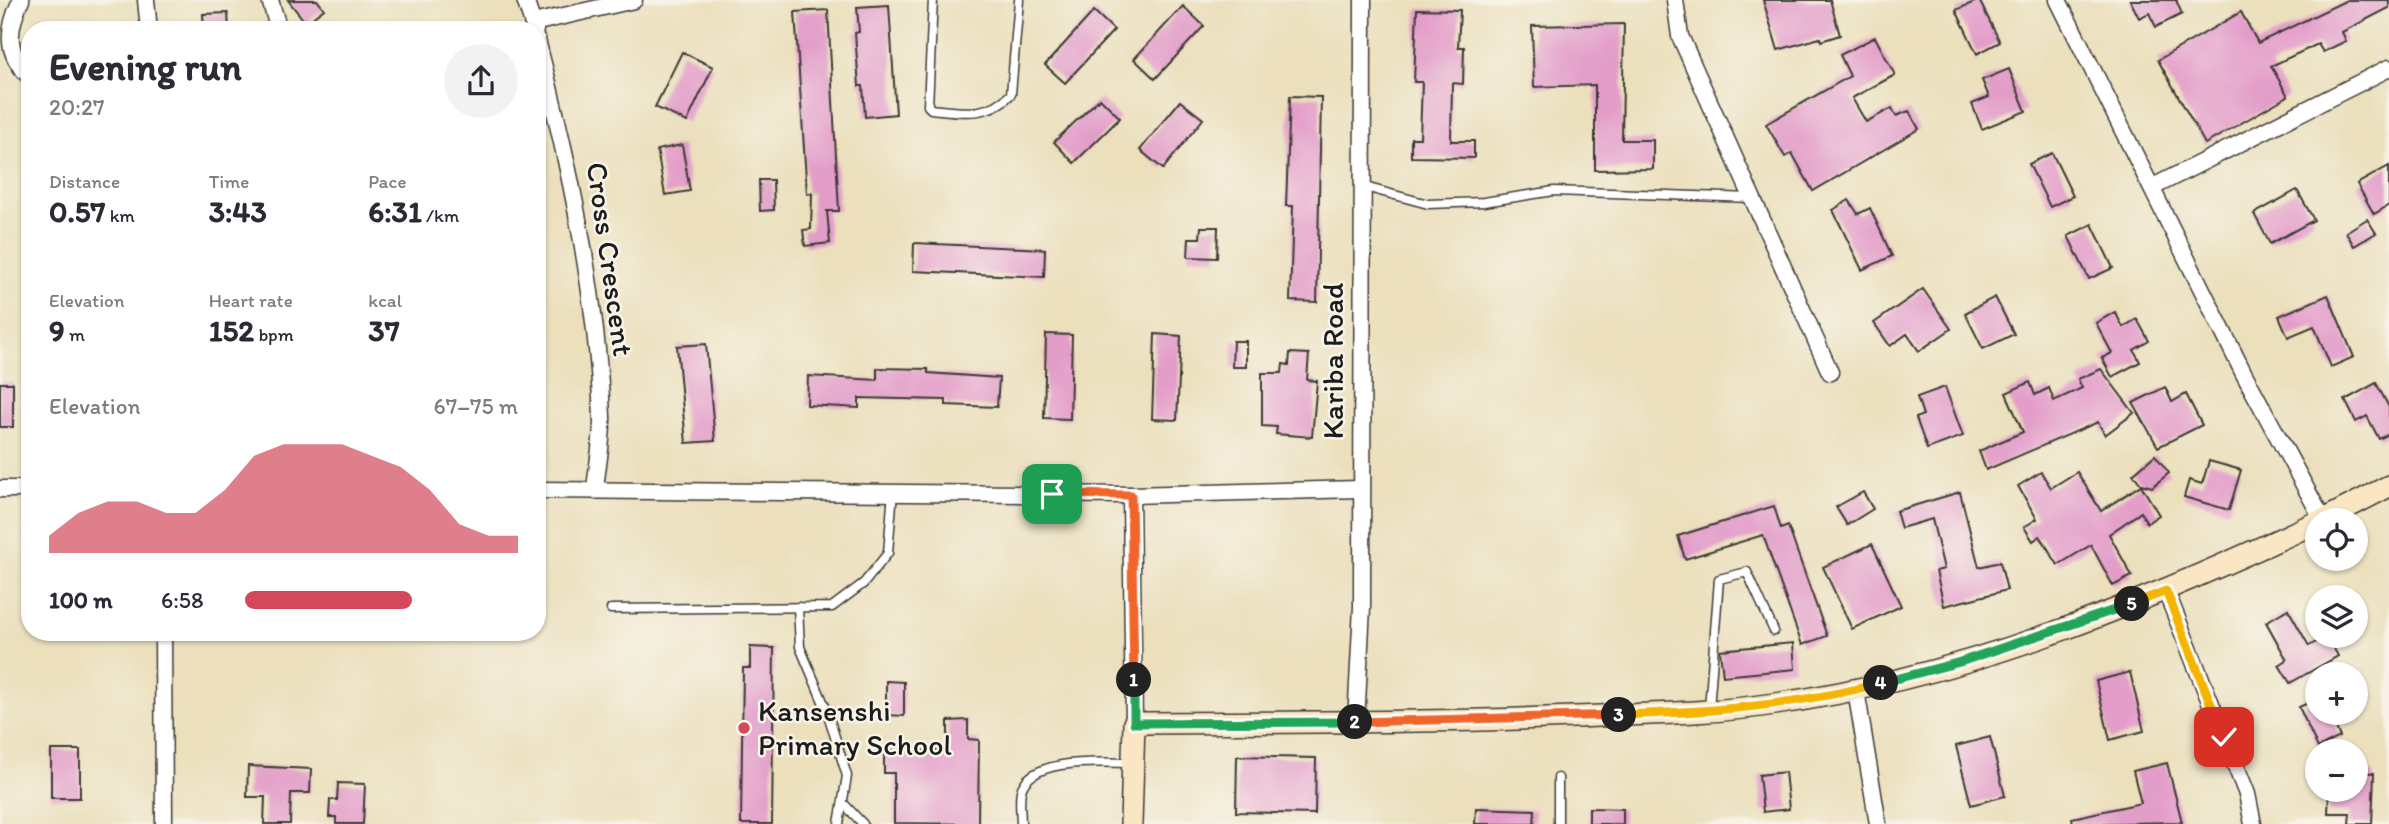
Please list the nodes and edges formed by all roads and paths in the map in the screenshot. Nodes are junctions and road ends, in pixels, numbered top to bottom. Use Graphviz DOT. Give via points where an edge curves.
graph roads {
  1 [pos="21,0"];
  2 [pos="146,0"];
  3 [pos="270,0"];
  4 [pos="525,0"];
  5 [pos="634,0"];
  6 [pos="933,0"];
  7 [pos="1019,0"];
  8 [pos="1363,0"];
  9 [pos="1675,0"];
  10 [pos="2058,0"];
  11 [pos="148,21"];
  12 [pos="276,21"];
  13 [pos="532,21"];
  14 [pos="546,23"];
  15 [pos="2389,68"];
  16 [pos="21,69"];
  17 [pos="546,75"];
  18 [pos="1362,186"];
  19 [pos="2153,187"];
  20 [pos="1752,198"];
  21 [pos="1830,372"];
  22 [pos="2389,486"];
  23 [pos="0,489"];
  24 [pos="21,489"];
  25 [pos="1360,489"];
  26 [pos="546,490"];
  27 [pos="595,490"];
  28 [pos="893,491"];
  29 [pos="1131,495"];
  30 [pos="2317,508"];
  31 [pos="2346,508"];
  32 [pos="2305,528"];
  33 [pos="2166,591"];
  34 [pos="798,607"];
  35 [pos="611,609"];
  36 [pos="1774,631"];
  37 [pos="163,641"];
  38 [pos="1856,690"];
  39 [pos="1709,712"];
  40 [pos="1356,722"];
  41 [pos="1134,723"];
  42 [pos="1131,763"];
  43 [pos="1558,778"];
  44 [pos="845,805"];
  45 [pos="164,824"];
  46 [pos="839,824"];
  47 [pos="863,824"];
  48 [pos="1021,824"];
  49 [pos="1131,824"];
  50 [pos="1558,824"];
  51 [pos="1878,824"];
  52 [pos="2253,824"];
  1 -- 16 [label="street" via="10,46"];
  2 -- 11 [label="street"];
  3 -- 12 [label="street"];
  4 -- 13 [label="street"];
  5 -- 14 [label="street"];
  6 -- 7 [label="lane" via="928,106 973,113 989,111 1011,94"];
  8 -- 18 [label="street, Kariba Road"];
  9 -- 20 [label="street" via="1680,36"];
  10 -- 19 [label="street"];
  15 -- 19 [label="street"];
  17 -- 27 [label="street, Cross Crescent" via="565,148 589,285 602,418"];
  18 -- 20 [label="lane" via="1429,204 1484,202 1554,191"];
  18 -- 25 [label="street, Kariba Road"];
  19 -- 30 [label="street" via="2244,374"];
  20 -- 21 [label="street"];
  22 -- 31 [label="street"];
  23 -- 24 [label="street"];
  25 -- 29 [label="street"];
  25 -- 40 [label="street, Kariba Road" via="1362,607"];
  26 -- 27 [label="street"];
  27 -- 28 [label="street"];
  28 -- 29 [label="street"];
  28 -- 34 [label="lane" via="888,553 864,583 832,607"];
  29 -- 41 [label="street"];
  32 -- 33 [label="street"];
  33 -- 38 [label="street" via="2072,627"];
  33 -- 52 [label="street" via="2247,794"];
  34 -- 35 [label="lane"];
  34 -- 44 [label="lane" via="800,647 848,776"];
  36 -- 39 [label="lane" via="1747,572 1719,579"];
  37 -- 45 [label="street"];
  38 -- 39 [label="street"];
  38 -- 51 [label="street"];
  39 -- 40 [label="street"];
  40 -- 41 [label="street"];
  41 -- 42 [label="street"];
  42 -- 48 [label="lane" via="1074,762 1035,772 1021,789"];
  42 -- 49 [label="street"];
  43 -- 50 [label="lane"];
  44 -- 46 [label="lane"];
  44 -- 47 [label="lane"];
}
